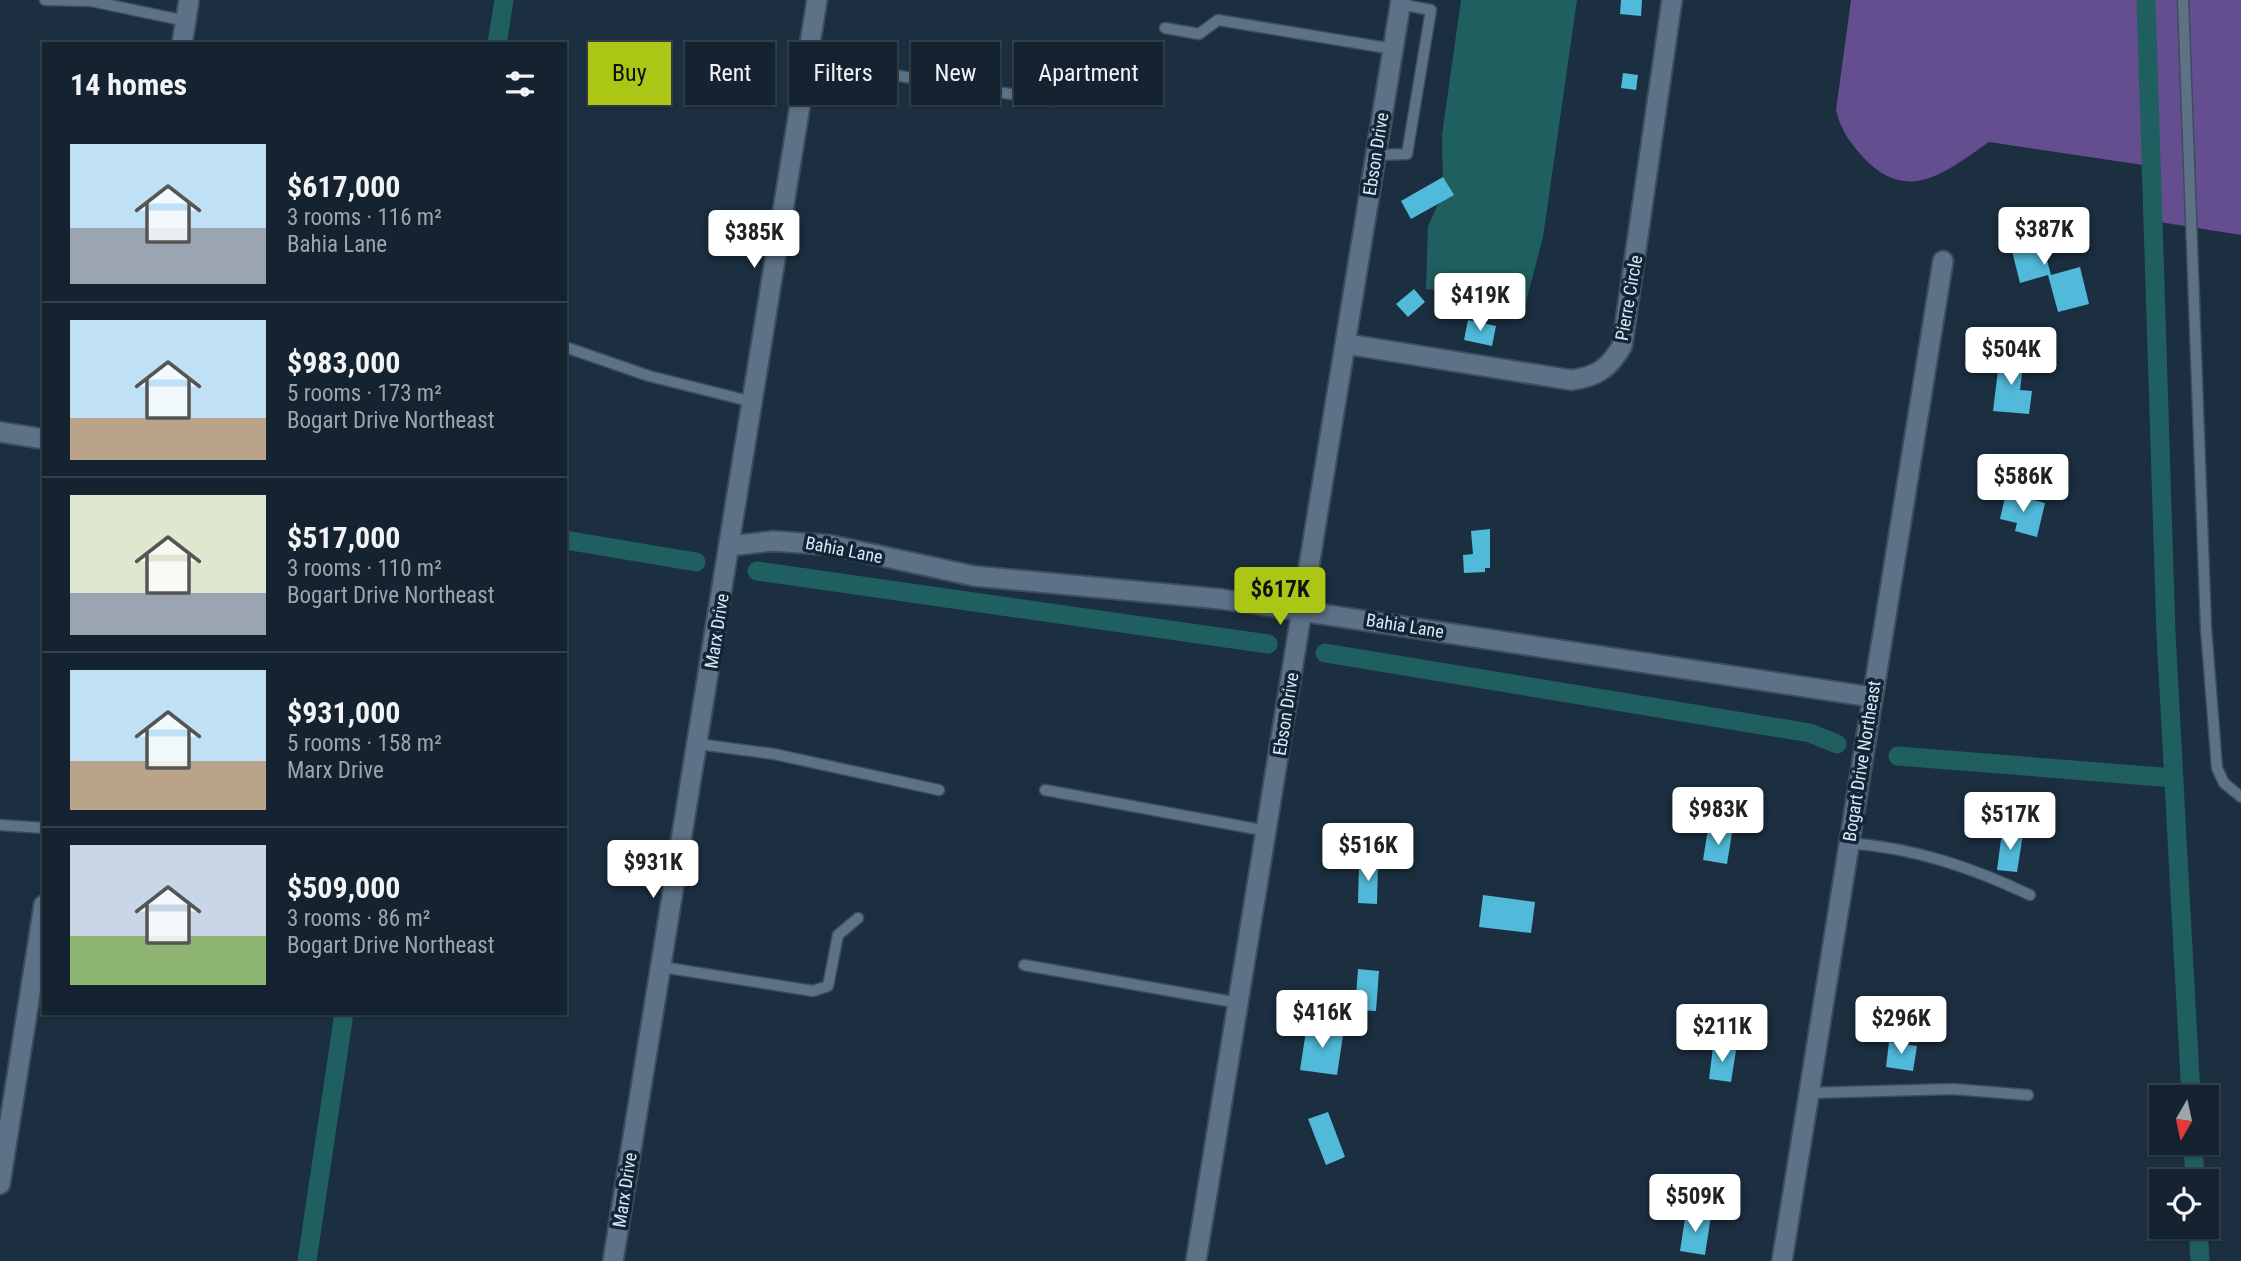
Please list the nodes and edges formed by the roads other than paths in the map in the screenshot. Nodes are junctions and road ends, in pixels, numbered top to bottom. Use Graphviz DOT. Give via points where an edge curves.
graph roads {
  1 [pos="45,0"];
  2 [pos="190,0"];
  3 [pos="817,0"];
  4 [pos="1672,0"];
  5 [pos="2183,0"];
  6 [pos="1400,2"];
  7 [pos="186,21"];
  8 [pos="1165,28"];
  9 [pos="182,42"];
  10 [pos="811,42"];
  11 [pos="1392,49"];
  12 [pos="897,76"];
  13 [pos="1014,95"];
  14 [pos="801,105"];
  15 [pos="1375,155"];
  16 [pos="1943,261"];
  17 [pos="1346,344"];
  18 [pos="567,348"];
  19 [pos="753,402"];
  20 [pos="0,432"];
  21 [pos="42,439"];
  22 [pos="730,546"];
  23 [pos="1303,611"];
  24 [pos="1872,697"];
  25 [pos="698,744"];
  26 [pos="939,790"];
  27 [pos="1045,790"];
  28 [pos="2241,797"];
  29 [pos="0,825"];
  30 [pos="42,828"];
  31 [pos="1268,831"];
  32 [pos="1849,843"];
  33 [pos="2030,895"];
  34 [pos="42,918"];
  35 [pos="858,918"];
  36 [pos="1024,965"];
  37 [pos="662,967"];
  38 [pos="1240,1003"];
  39 [pos="1809,1093"];
  40 [pos="2028,1095"];
  41 [pos="0,1184"];
  42 [pos="613,1261"];
  43 [pos="1196,1261"];
  44 [pos="1782,1261"];
  1 -- 7 [label="lane" via="91,2"];
  2 -- 7 [label="street"];
  3 -- 10 [label="street, Marx Drive"];
  4 -- 17 [label="street, Pierre Circle" via="1622,346 1611,365 1593,377 1571,380"];
  5 -- 28 [label="lane" via="2206,628 2217,768 2224,783"];
  6 -- 11 [label="street, Ebson Drive"];
  6 -- 15 [label="lane" via="1431,10 1425,47 1407,154"];
  7 -- 9 [label="street"];
  8 -- 11 [label="lane" via="1199,34 1218,20"];
  11 -- 15 [label="street, Ebson Drive"];
  12 -- 13 [label="lane"];
  14 -- 19 [label="street, Marx Drive"];
  15 -- 17 [label="street, Ebson Drive"];
  16 -- 24 [label="street, Bogart Drive Northeast"];
  17 -- 23 [label="street, Ebson Drive"];
  18 -- 19 [label="lane" via="649,376"];
  19 -- 22 [label="street, Marx Drive"];
  20 -- 21 [label="street"];
  22 -- 23 [label="street, Bahia Lane" via="773,541 820,543 974,576"];
  22 -- 25 [label="street, Marx Drive"];
  23 -- 24 [label="street, Bahia Lane"];
  23 -- 31 [label="street, Ebson Drive"];
  24 -- 32 [label="street, Bogart Drive Northeast"];
  25 -- 26 [label="lane" via="774,754"];
  25 -- 37 [label="street, Marx Drive"];
  27 -- 31 [label="lane"];
  29 -- 30 [label="lane"];
  31 -- 38 [label="street, Ebson Drive"];
  32 -- 33 [label="lane" via="1890,846 1977,870"];
  32 -- 39 [label="street, Bogart Drive Northeast"];
  34 -- 41 [label="street"];
  35 -- 37 [label="lane" via="838,935 828,986 813,991"];
  36 -- 38 [label="lane"];
  37 -- 42 [label="street, Marx Drive"];
  38 -- 43 [label="street, Ebson Drive"];
  39 -- 40 [label="lane" via="1953,1089"];
  39 -- 44 [label="street, Bogart Drive Northeast"];
}
